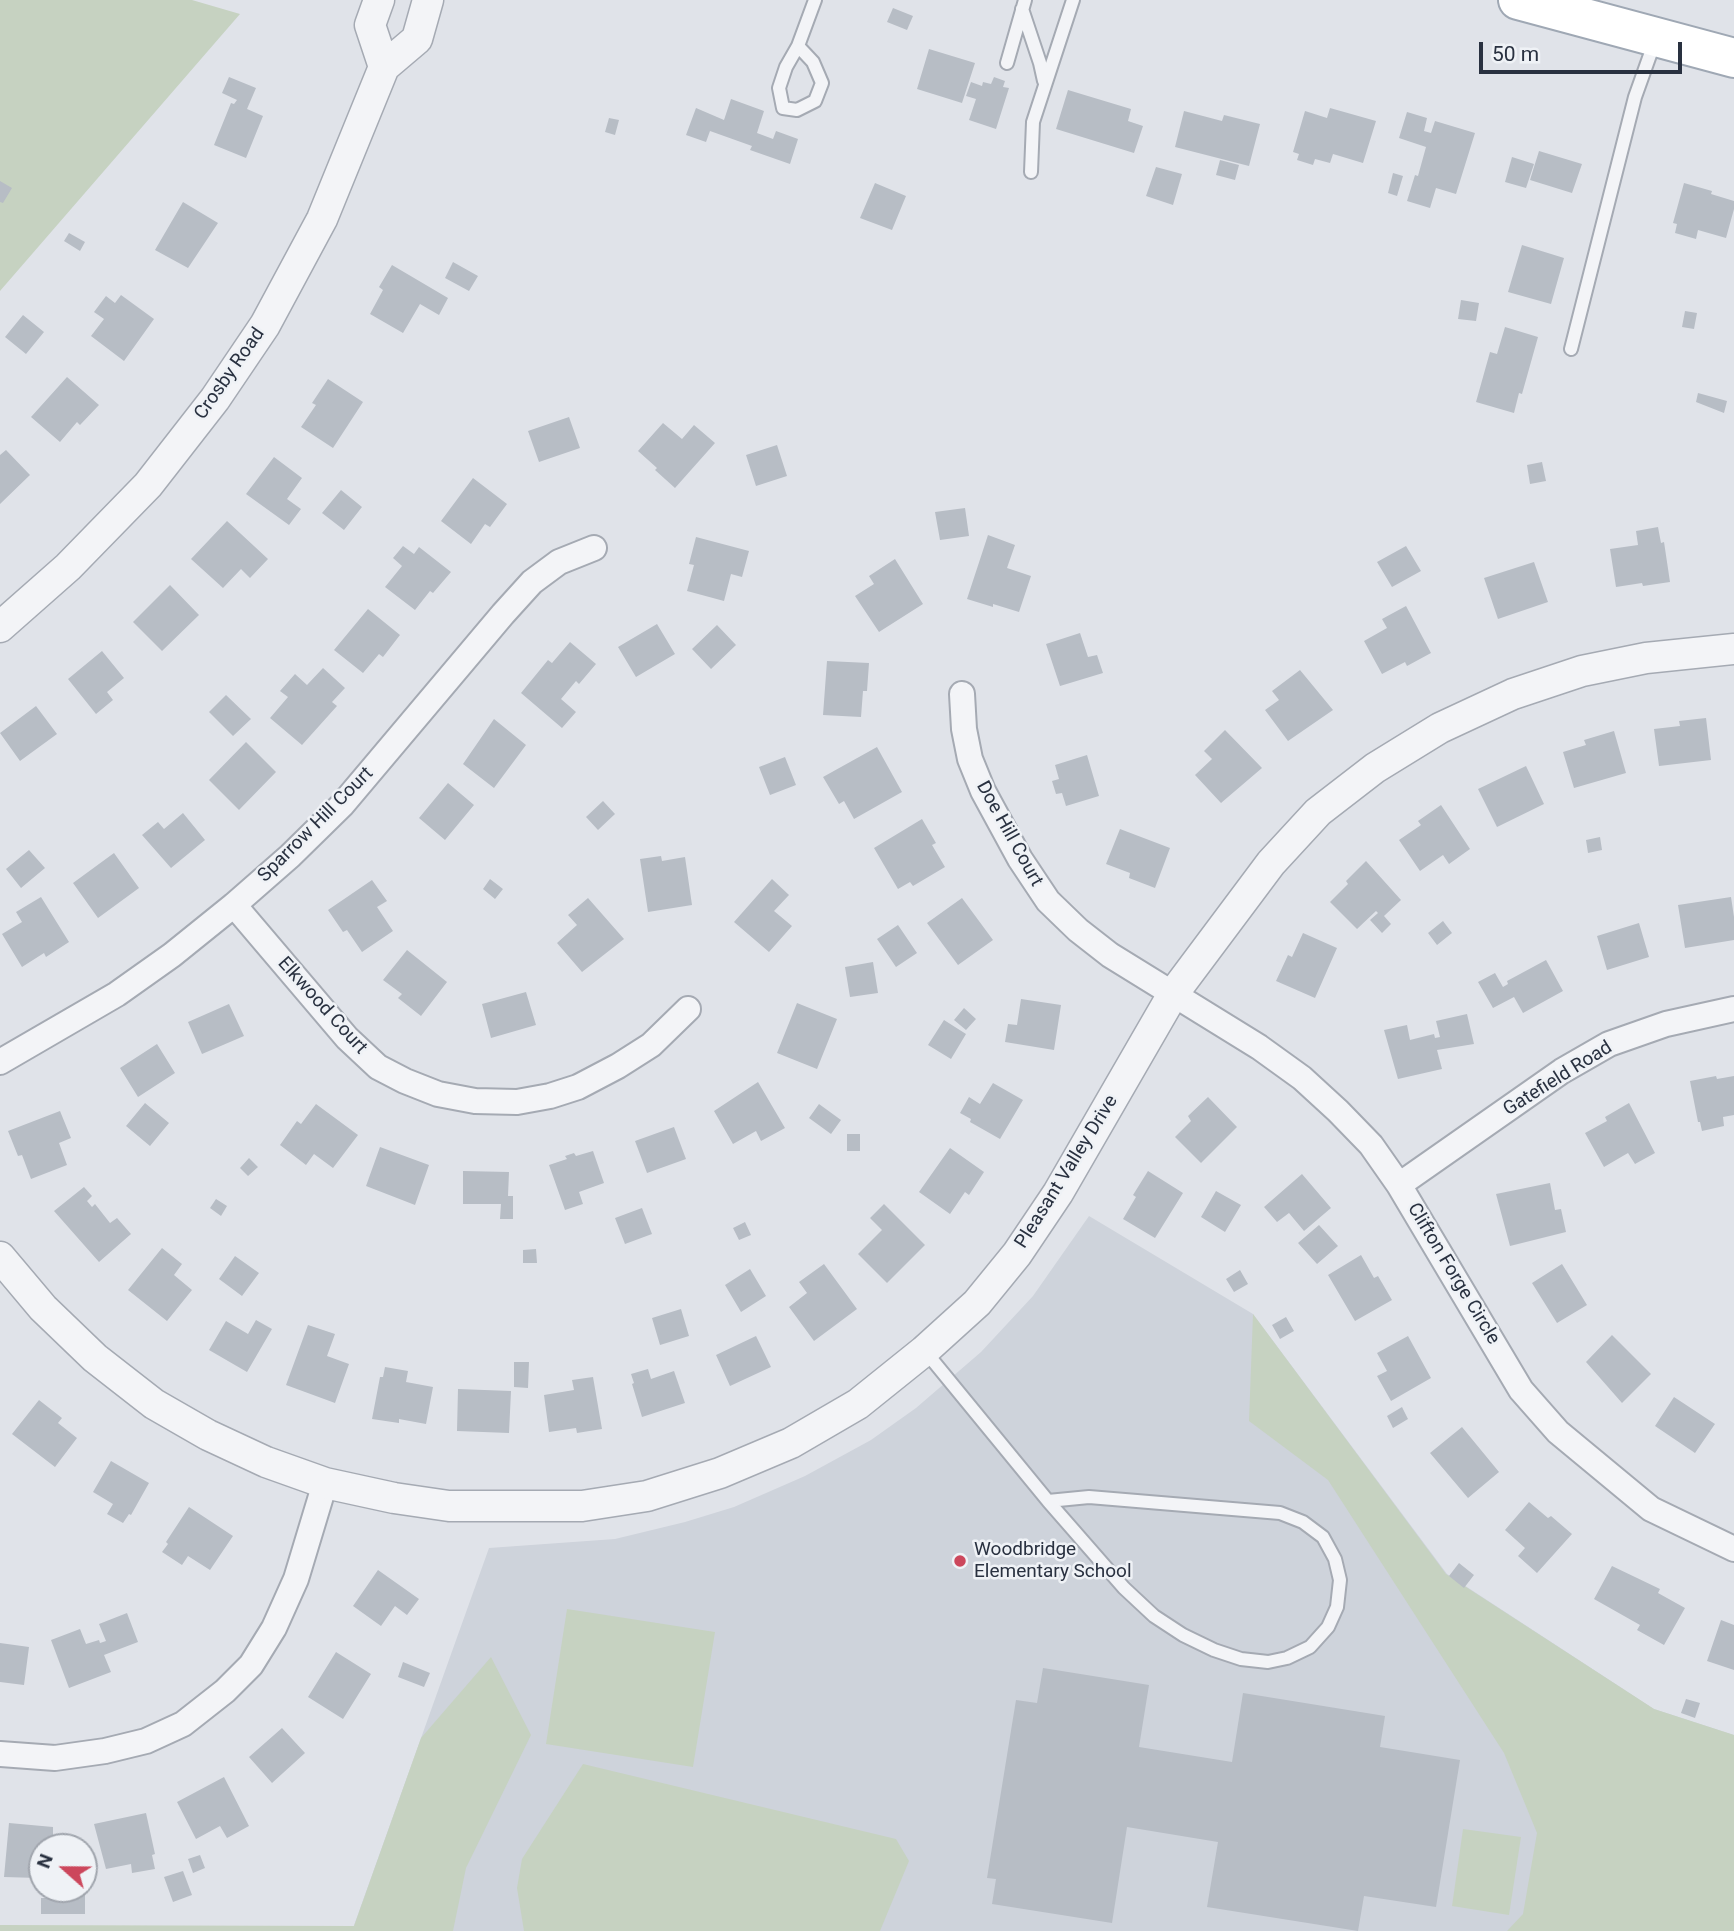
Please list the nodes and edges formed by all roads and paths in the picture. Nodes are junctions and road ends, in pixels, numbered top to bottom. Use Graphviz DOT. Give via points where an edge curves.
graph roads {
  1 [pos="379,0"];
  2 [pos="428,0"];
  3 [pos="815,0"];
  4 [pos="1073,0"];
  5 [pos="1518,0"];
  6 [pos="1024,5"];
  7 [pos="1656,37"];
  8 [pos="798,46"];
  9 [pos="1734,58"];
  10 [pos="1007,63"];
  11 [pos="384,67"];
  12 [pos="1044,85"];
  13 [pos="1031,172"];
  14 [pos="1571,349"];
  15 [pos="594,548"];
  16 [pos="0,627"];
  17 [pos="1734,649"];
  18 [pos="962,694"];
  19 [pos="234,905"];
  20 [pos="1173,994"];
  21 [pos="688,1009"];
  22 [pos="1734,1009"];
  23 [pos="0,1062"];
  24 [pos="1399,1185"];
  25 [pos="0,1257"];
  26 [pos="925,1351"];
  27 [pos="325,1483"];
  28 [pos="1048,1501"];
  29 [pos="1734,1549"];
  30 [pos="0,1754"];
  1 -- 11 [label="street" via="370,25"];
  2 -- 11 [label="street, Crosby Road" via="417,39"];
  3 -- 8 [label="lane"];
  4 -- 12 [label="lane"];
  5 -- 7 [label="main road"];
  6 -- 10 [label="lane"];
  6 -- 12 [label="lane"];
  7 -- 9 [label="main road"];
  7 -- 14 [label="lane" via="1634,97"];
  8 -- 8 [label="lane" via="779,88 783,108 797,110 815,101 822,83 813,62"];
  11 -- 16 [label="street, Crosby Road" via="322,219 265,324 215,399 148,485 68,567"];
  12 -- 13 [label="lane" via="1033,122"];
  15 -- 19 [label="street, Sparrow Hill Court" via="559,562 532,582 342,805"];
  17 -- 20 [label="street, Pleasant Valley Drive" via="1646,658 1582,671 1513,694 1440,728 1318,812 1271,863"];
  18 -- 20 [label="street, Doe Hill Court" via="970,759 983,791 1048,901 1110,955"];
  19 -- 21 [label="street, Elkwood Court" via="347,1038 378,1067 438,1094 517,1102 578,1087 651,1045"];
  19 -- 23 [label="street, Sparrow Hill Court" via="117,995"];
  20 -- 24 [label="street, Clifton Forge Circle" via="1302,1078 1371,1145"];
  20 -- 26 [label="street, Pleasant Valley Drive" via="1058,1194 1017,1254 977,1303"];
  22 -- 24 [label="street, Gatefield Road" via="1666,1024 1609,1044 1562,1071"];
  24 -- 29 [label="street, Clifton Forge Circle" via="1521,1390 1558,1432 1651,1509"];
  25 -- 27 [label="street, Pleasant Valley Drive" via="43,1308 95,1358 154,1404 266,1462"];
  26 -- 27 [label="street, Pleasant Valley Drive" via="858,1404 791,1443 720,1473 646,1496 582,1506 449,1506"];
  26 -- 28 [label="lane"];
  27 -- 30 [label="street" via="296,1579 274,1628 251,1665 225,1691 183,1724 146,1741 55,1758"];
  28 -- 28 [label="lane" via="1154,1616 1214,1650 1268,1662 1290,1658 1310,1647 1328,1627 1337,1607 1340,1580 1323,1537 1280,1513 1089,1497"];
}
